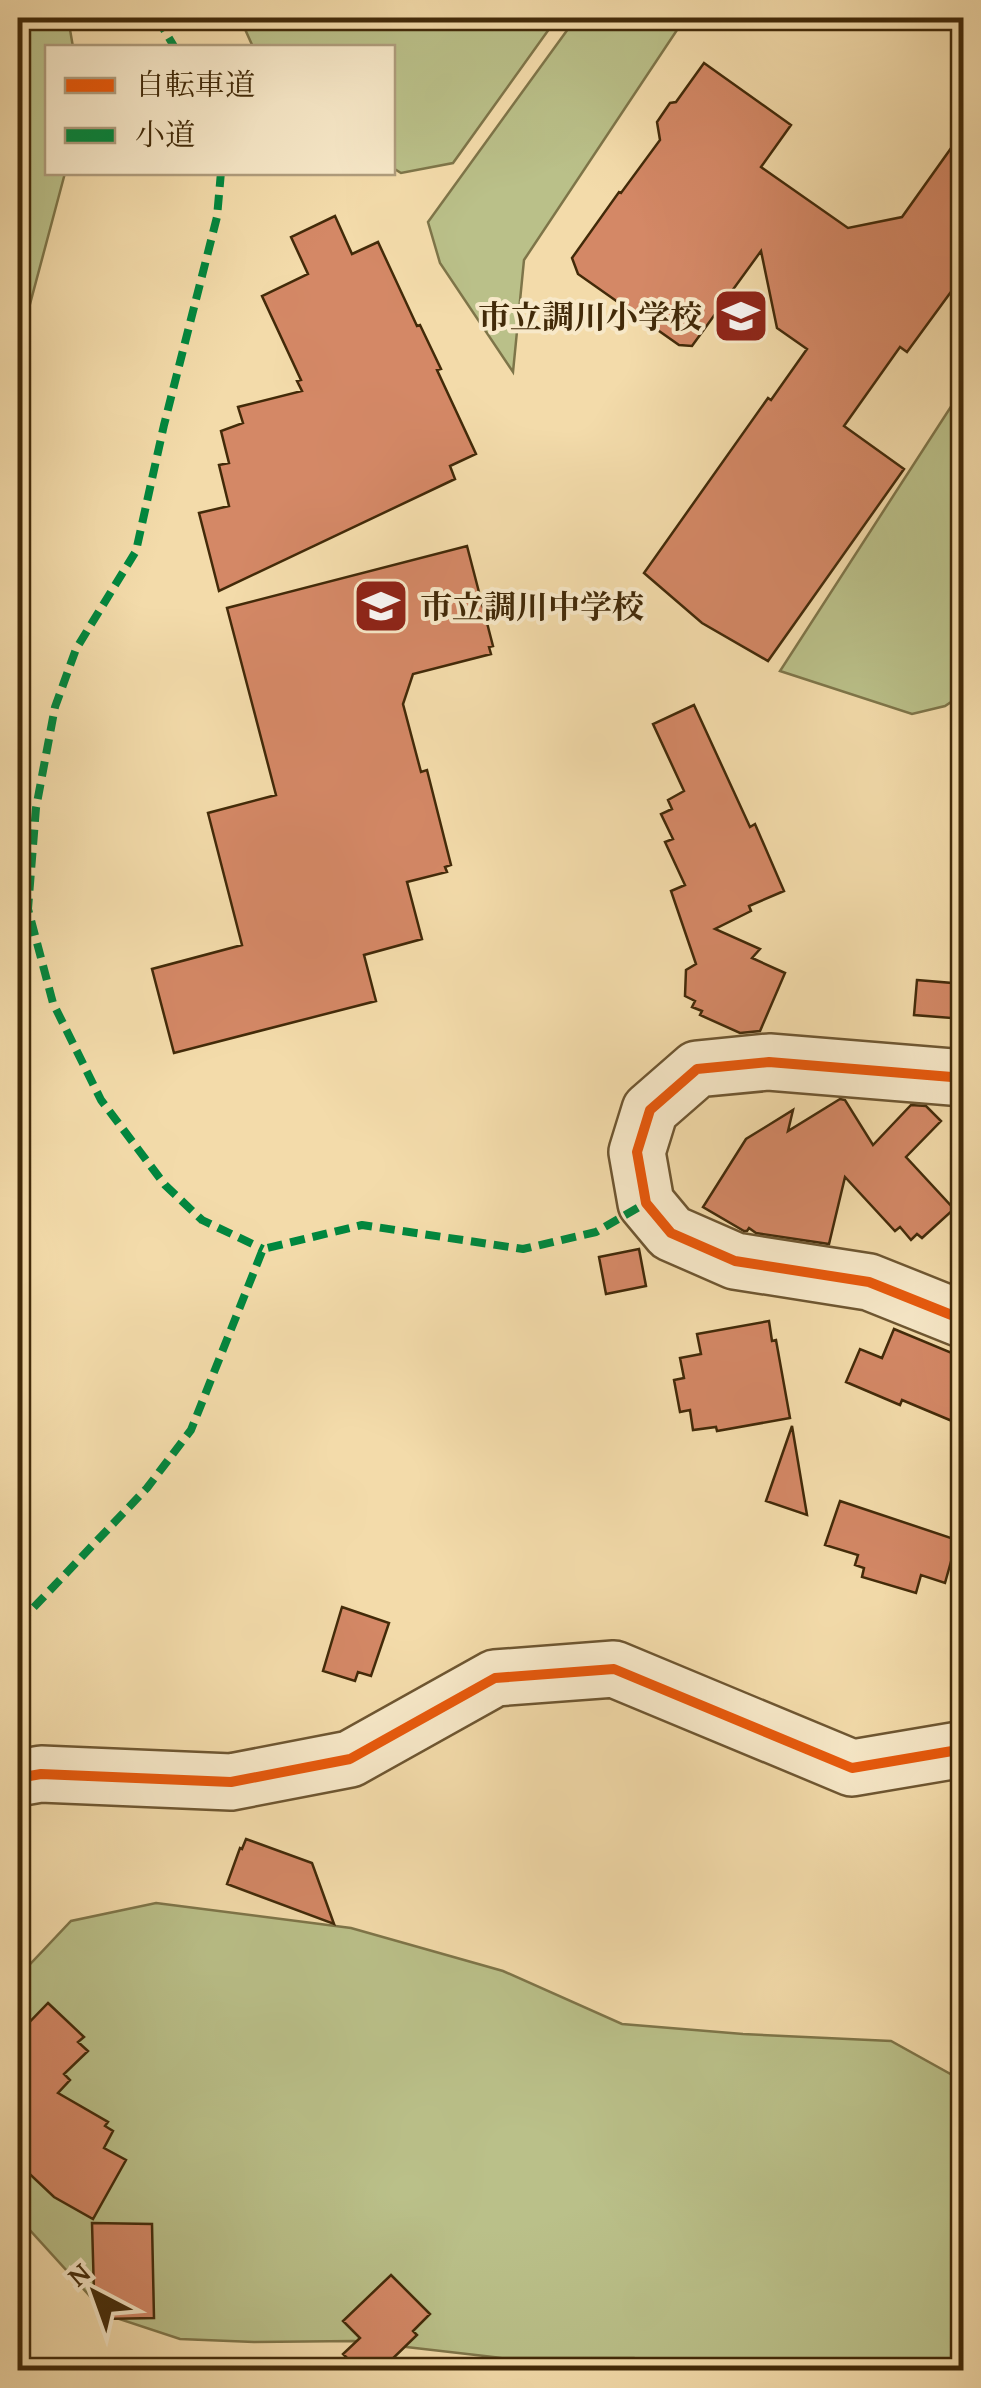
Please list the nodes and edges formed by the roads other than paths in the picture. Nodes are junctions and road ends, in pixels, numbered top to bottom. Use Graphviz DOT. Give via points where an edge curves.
graph roads {
  1 [pos="964,1078"];
  2 [pos="964,1320"];
  3 [pos="964,1749"];
  4 [pos="18,1778"];
  1 -- 2 [label="street" via="769,1062 697,1070 650,1110 636,1152 646,1203 671,1234 735,1260 868,1282"];
  3 -- 4 [label="street" via="852,1768 614,1669 495,1678 350,1759 231,1782"];
}
